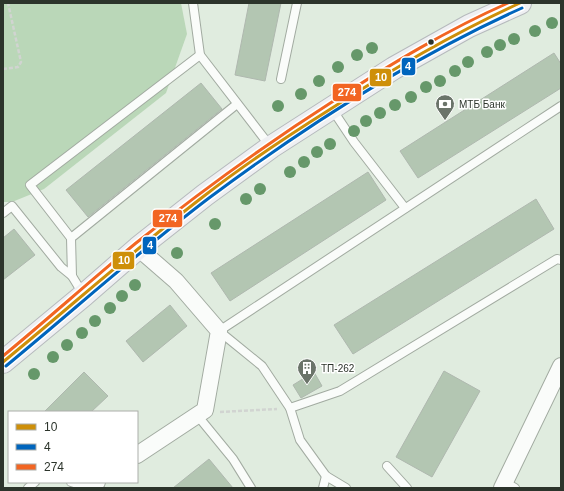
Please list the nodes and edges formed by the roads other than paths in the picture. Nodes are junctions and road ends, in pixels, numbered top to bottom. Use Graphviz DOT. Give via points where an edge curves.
graph roads {
  1 [pos="193,3"];
  2 [pos="297,3"];
  3 [pos="520,3"];
  4 [pos="200,55"];
  5 [pos="281,79"];
  6 [pos="237,104"];
  7 [pos="561,106"];
  8 [pos="331,107"];
  9 [pos="271,147"];
  10 [pos="405,208"];
  11 [pos="3,213"];
  12 [pos="71,238"];
  13 [pos="138,248"];
  14 [pos="561,260"];
  15 [pos="72,276"];
  16 [pos="84,296"];
  17 [pos="219,331"];
  18 [pos="3,362"];
  19 [pos="561,366"];
  20 [pos="290,408"];
  21 [pos="201,412"];
  22 [pos="138,455"];
  23 [pos="387,466"];
  24 [pos="326,476"];
  25 [pos="74,483"];
  26 [pos="508,486"];
  27 [pos="89,488"];
  28 [pos="252,488"];
  29 [pos="322,488"];
  30 [pos="346,488"];
  31 [pos="407,488"];
  1 -- 4 [label="lane"];
  2 -- 5 [label="lane"];
  3 -- 8 [label="main road" via="469,26"];
  4 -- 6 [label="lane"];
  4 -- 12 [label="lane" via="30,185"];
  6 -- 9 [label="lane"];
  6 -- 12 [label="lane"];
  7 -- 10 [label="lane"];
  8 -- 9 [label="main road"];
  8 -- 10 [label="lane" via="354,142"];
  9 -- 13 [label="main road"];
  10 -- 17 [label="lane"];
  11 -- 15 [label="lane" via="12,206 61,267"];
  12 -- 15 [label="lane"];
  13 -- 16 [label="main road"];
  13 -- 17 [label="street" via="176,281"];
  14 -- 20 [label="lane" via="557,259 340,391"];
  15 -- 16 [label="lane"];
  16 -- 18 [label="main road"];
  17 -- 20 [label="lane" via="262,366"];
  17 -- 21 [label="street"];
  19 -- 26 [label="street"];
  20 -- 24 [label="lane" via="300,440"];
  21 -- 22 [label="street"];
  21 -- 28 [label="lane"];
  23 -- 31 [label="lane"];
  24 -- 29 [label="lane"];
  24 -- 30 [label="lane"];
  25 -- 27 [label="lane"];
}
